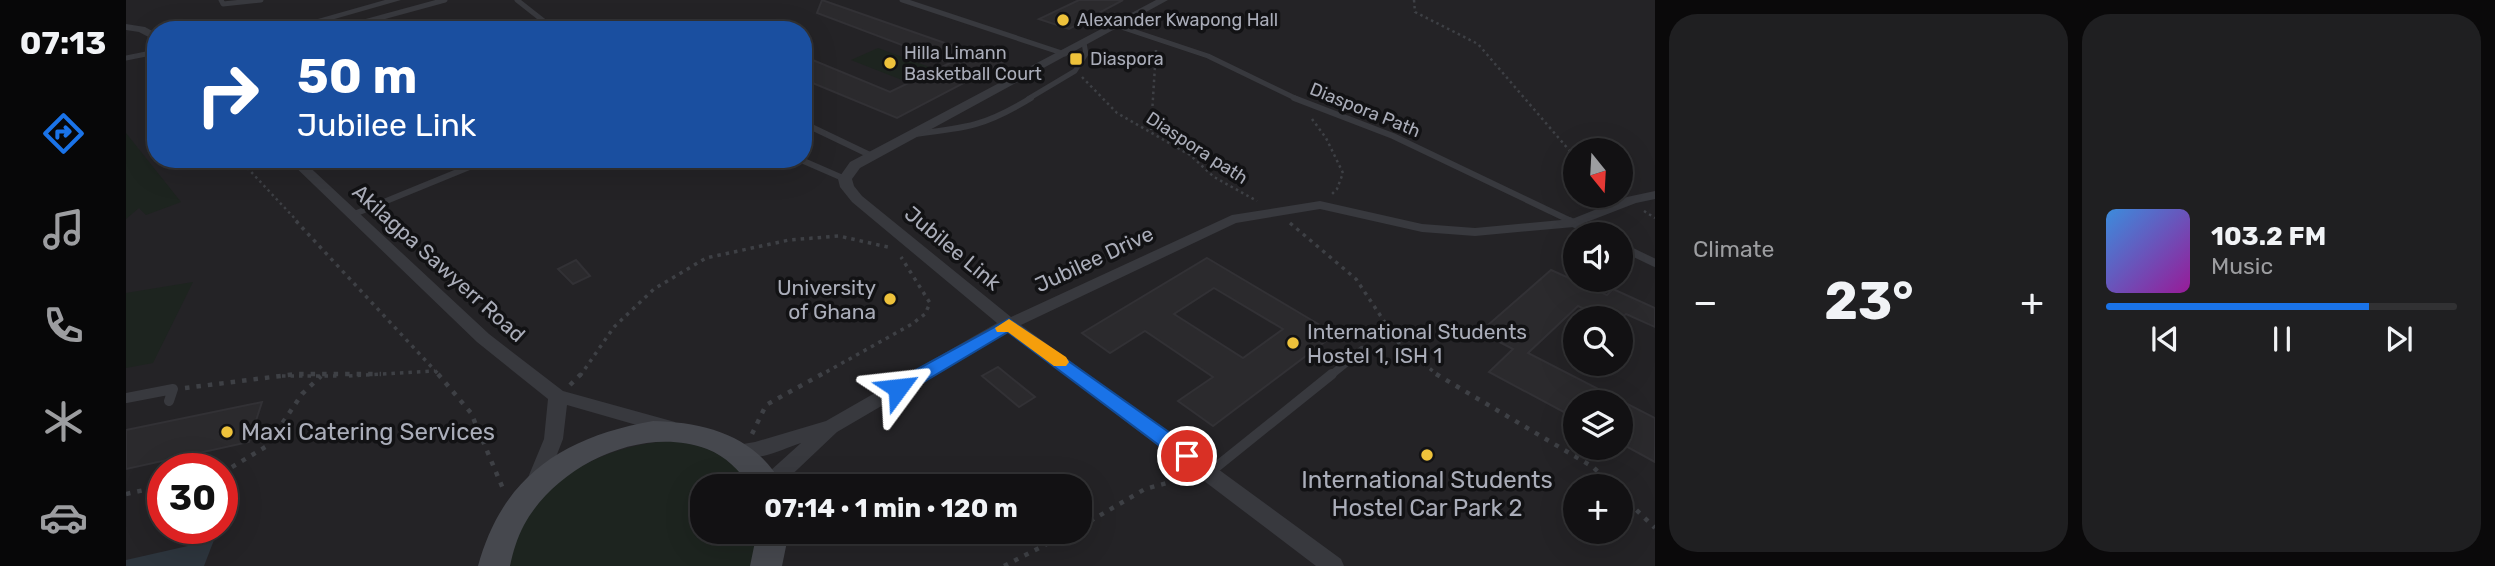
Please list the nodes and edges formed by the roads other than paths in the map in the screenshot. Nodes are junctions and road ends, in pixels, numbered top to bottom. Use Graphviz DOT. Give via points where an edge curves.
graph roads {
  1 [pos="221,0"];
  2 [pos="261,0"];
  3 [pos="396,0"];
  4 [pos="445,0"];
  5 [pos="517,0"];
  6 [pos="902,0"];
  7 [pos="1163,0"];
  8 [pos="360,10"];
  9 [pos="126,12"];
  10 [pos="375,19"];
  11 [pos="319,21"];
  12 [pos="368,21"];
  13 [pos="544,21"];
  14 [pos="1118,26"];
  15 [pos="126,27"];
  16 [pos="142,29"];
  17 [pos="147,32"];
  18 [pos="1084,43"];
  19 [pos="147,54"];
  20 [pos="1065,54"];
  21 [pos="126,58"];
  22 [pos="812,127"];
  23 [pos="915,134"];
  24 [pos="872,156"];
  25 [pos="812,165"];
  26 [pos="302,168"];
  27 [pos="467,168"];
  28 [pos="845,179"];
  29 [pos="1655,195"];
  30 [pos="352,215"];
  31 [pos="1572,222"];
  32 [pos="1577,222"];
  33 [pos="1563,224"];
  34 [pos="1633,252"];
  35 [pos="1655,263"];
  36 [pos="1009,324"];
  37 [pos="1362,351"];
  38 [pos="557,396"];
  39 [pos="126,398"];
  40 [pos="169,401"];
  41 [pos="832,426"];
  42 [pos="677,430"];
  43 [pos="738,452"];
  44 [pos="1210,472"];
  45 [pos="759,474"];
  46 [pos="780,474"];
  47 [pos="533,489"];
  48 [pos="771,544"];
  49 [pos="494,566"];
  50 [pos="766,566"];
  51 [pos="1333,566"];
  1 -- 2 [label="lane" via="232,5"];
  3 -- 8 [label="street"];
  4 -- 10 [label="lane"];
  5 -- 13 [label="lane"];
  6 -- 20 [label="lane"];
  7 -- 14 [label="street"];
  8 -- 10 [label="lane"];
  8 -- 11 [label="street"];
  9 -- 16 [label="street"];
  10 -- 12 [label="lane"];
  14 -- 18 [label="street"];
  14 -- 31 [label="lane, Diaspora Path" via="1220,61"];
  15 -- 16 [label="street"];
  16 -- 17 [label="street"];
  18 -- 20 [label="street"];
  18 -- 23 [label="lane" via="1086,54 1075,71 986,123"];
  19 -- 21 [label="lane"];
  20 -- 23 [label="street"];
  22 -- 24 [label="lane"];
  23 -- 24 [label="street"];
  24 -- 28 [label="street" via="855,165"];
  25 -- 28 [label="lane"];
  26 -- 30 [label="street, Akilagpa Sawyerr Road"];
  27 -- 30 [label="lane"];
  28 -- 36 [label="street, Jubilee Link" via="857,199"];
  29 -- 32 [label="street"];
  30 -- 38 [label="street, Akilagpa Sawyerr Road" via="483,338"];
  33 -- 36 [label="street, Jubilee Drive" via="1475,232 1422,228 1320,205 1232,219"];
  34 -- 35 [label="lane"];
  36 -- 41 [label="street, Jubilee Drive"];
  36 -- 44 [label="street, Jubilee Link"];
  37 -- 44 [label="lane"];
  38 -- 42 [label="street, Akilagpa Sawyerr Road"];
  38 -- 47 [label="street" via="553,448"];
  39 -- 40 [label="lane" via="173,389"];
  41 -- 43 [label="street, Jubilee Drive"];
  41 -- 46 [label="street, Jubilee Drive"];
  42 -- 43 [label="street" via="706,436"];
  42 -- 47 [label="street" via="633,435 596,446 563,464"];
  43 -- 45 [label="street"];
  44 -- 51 [label="street, Jubilee Link"];
  47 -- 49 [label="street" via="513,513"];
  48 -- 50 [label="street"];
}
